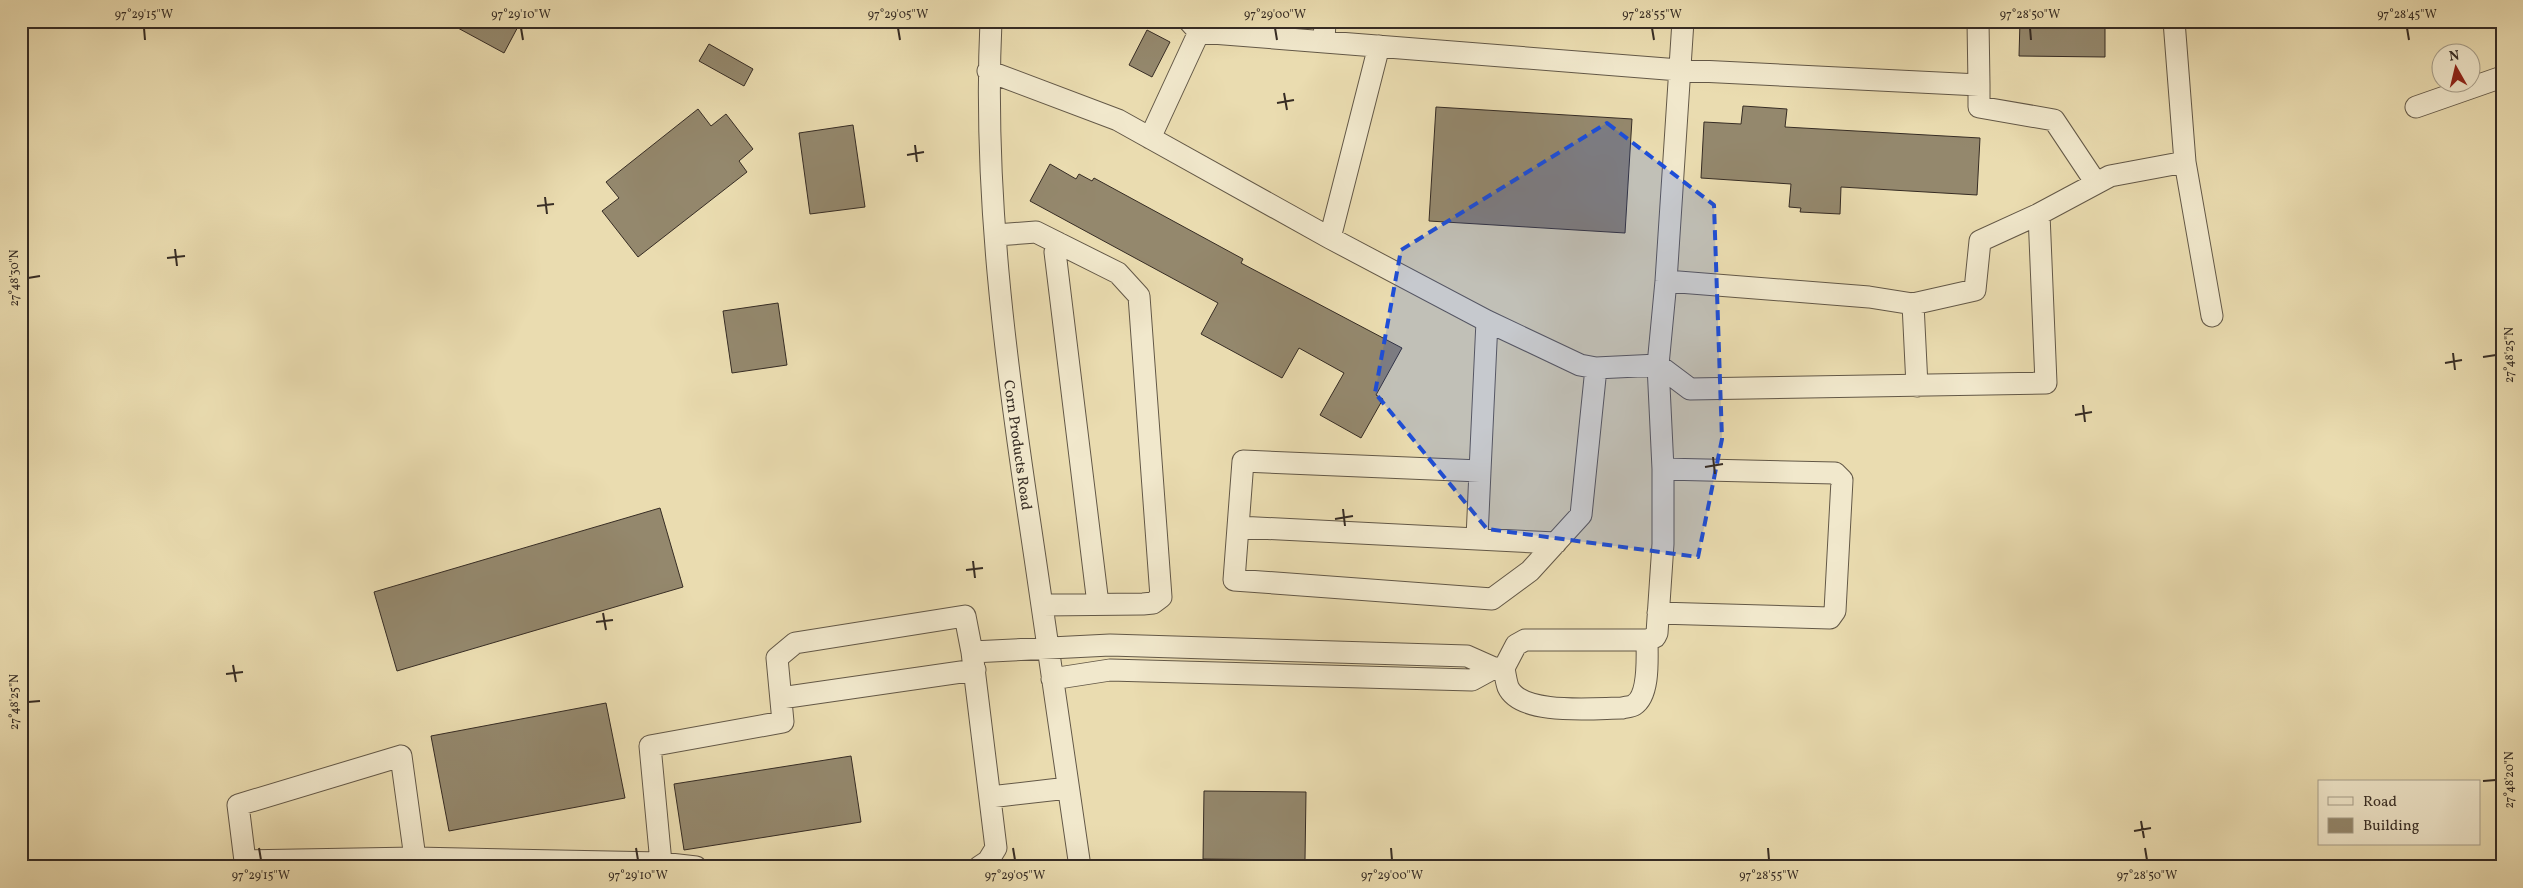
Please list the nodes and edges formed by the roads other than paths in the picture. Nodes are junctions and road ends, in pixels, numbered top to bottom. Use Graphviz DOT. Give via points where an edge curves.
graph roads {
  1 [pos="991,21"];
  2 [pos="1683,21"];
  3 [pos="1978,21"];
  4 [pos="2174,21"];
  5 [pos="1194,27"];
  6 [pos="1324,32"];
  7 [pos="1379,46"];
  8 [pos="1679,70"];
  9 [pos="988,71"];
  10 [pos="2502,77"];
  11 [pos="1979,85"];
  12 [pos="2416,107"];
  13 [pos="1150,138"];
  14 [pos="2185,162"];
  15 [pos="2096,183"];
  16 [pos="2039,214"];
  17 [pos="996,235"];
  18 [pos="1330,238"];
  19 [pos="1058,243"];
  20 [pos="1666,281"];
  21 [pos="1913,304"];
  22 [pos="2212,316"];
  23 [pos="1487,320"];
  24 [pos="1658,365"];
  25 [pos="1596,368"];
  26 [pos="1917,386"];
  27 [pos="1663,469"];
  28 [pos="1480,470"];
  29 [pos="1238,526"];
  30 [pos="1477,538"];
  31 [pos="1556,543"];
  32 [pos="1098,604"];
  33 [pos="1042,605"];
  34 [pos="1658,612"];
  35 [pos="1647,640"];
  36 [pos="1048,647"];
  37 [pos="973,661"];
  38 [pos="1499,668"];
  39 [pos="1052,679"];
  40 [pos="781,698"];
  41 [pos="1068,788"];
  42 [pos="990,797"];
  43 [pos="415,858"];
  44 [pos="661,863"];
  45 [pos="696,867"];
  46 [pos="979,867"];
  47 [pos="1080,867"];
  1 -- 9 [label="street, Corn Products Road"];
  2 -- 8 [label="street"];
  3 -- 11 [label="street"];
  4 -- 14 [label="street"];
  5 -- 6 [label="street"];
  5 -- 13 [label="street"];
  6 -- 7 [label="street"];
  7 -- 8 [label="street"];
  7 -- 18 [label="street"];
  8 -- 11 [label="street"];
  8 -- 20 [label="street"];
  9 -- 13 [label="street" via="1118,120"];
  9 -- 17 [label="street, Corn Products Road"];
  10 -- 12 [label="street"];
  11 -- 15 [label="street" via="1979,108 2054,120"];
  13 -- 18 [label="street"];
  14 -- 15 [label="street" via="2110,176"];
  14 -- 22 [label="street"];
  15 -- 16 [label="street"];
  16 -- 21 [label="street" via="1980,241 1975,290"];
  16 -- 26 [label="street" via="2046,383"];
  17 -- 19 [label="street" via="1036,232"];
  17 -- 33 [label="street, Corn Products Road" via="1006,363"];
  18 -- 23 [label="street"];
  19 -- 32 [label="street" via="1055,252"];
  19 -- 32 [label="street" via="1118,273 1139,296 1161,597 1153,603"];
  20 -- 21 [label="street" via="1869,297"];
  20 -- 24 [label="street"];
  21 -- 26 [label="street"];
  23 -- 25 [label="street" via="1580,365"];
  23 -- 28 [label="street"];
  24 -- 25 [label="street"];
  24 -- 26 [label="street" via="1690,388"];
  24 -- 27 [label="street"];
  25 -- 31 [label="street" via="1581,515"];
  27 -- 34 [label="street" via="1663,544"];
  27 -- 34 [label="street" via="1835,473 1842,480 1840,542 1835,611 1830,618"];
  28 -- 29 [label="street" via="1243,461"];
  28 -- 30 [label="street"];
  29 -- 30 [label="street"];
  29 -- 31 [label="street" via="1234,580 1492,599 1530,571"];
  30 -- 31 [label="street"];
  32 -- 33 [label="street"];
  33 -- 36 [label="street, Corn Products Road"];
  34 -- 35 [label="street" via="1657,634"];
  35 -- 38 [label="street" via="1525,640 1516,645"];
  35 -- 38 [label="street" via="1647,676 1640,698 1633,706 1546,708 1522,701 1509,688"];
  36 -- 37 [label="street"];
  36 -- 38 [label="street" via="1110,645 1467,656"];
  36 -- 39 [label="street, Corn Products Road"];
  37 -- 40 [label="street"];
  37 -- 40 [label="street" via="965,616 795,643 777,658"];
  37 -- 42 [label="street"];
  38 -- 39 [label="street" via="1472,680 1110,670"];
  39 -- 41 [label="street, Corn Products Road"];
  40 -- 44 [label="street" via="783,722 650,746"];
  41 -- 42 [label="street"];
  41 -- 47 [label="street, Corn Products Road"];
  42 -- 46 [label="street" via="996,848 988,861"];
  43 -- 43 [label="street" via="245,861 238,805 401,756"];
  43 -- 44 [label="street"];
  44 -- 45 [label="street"];
}
